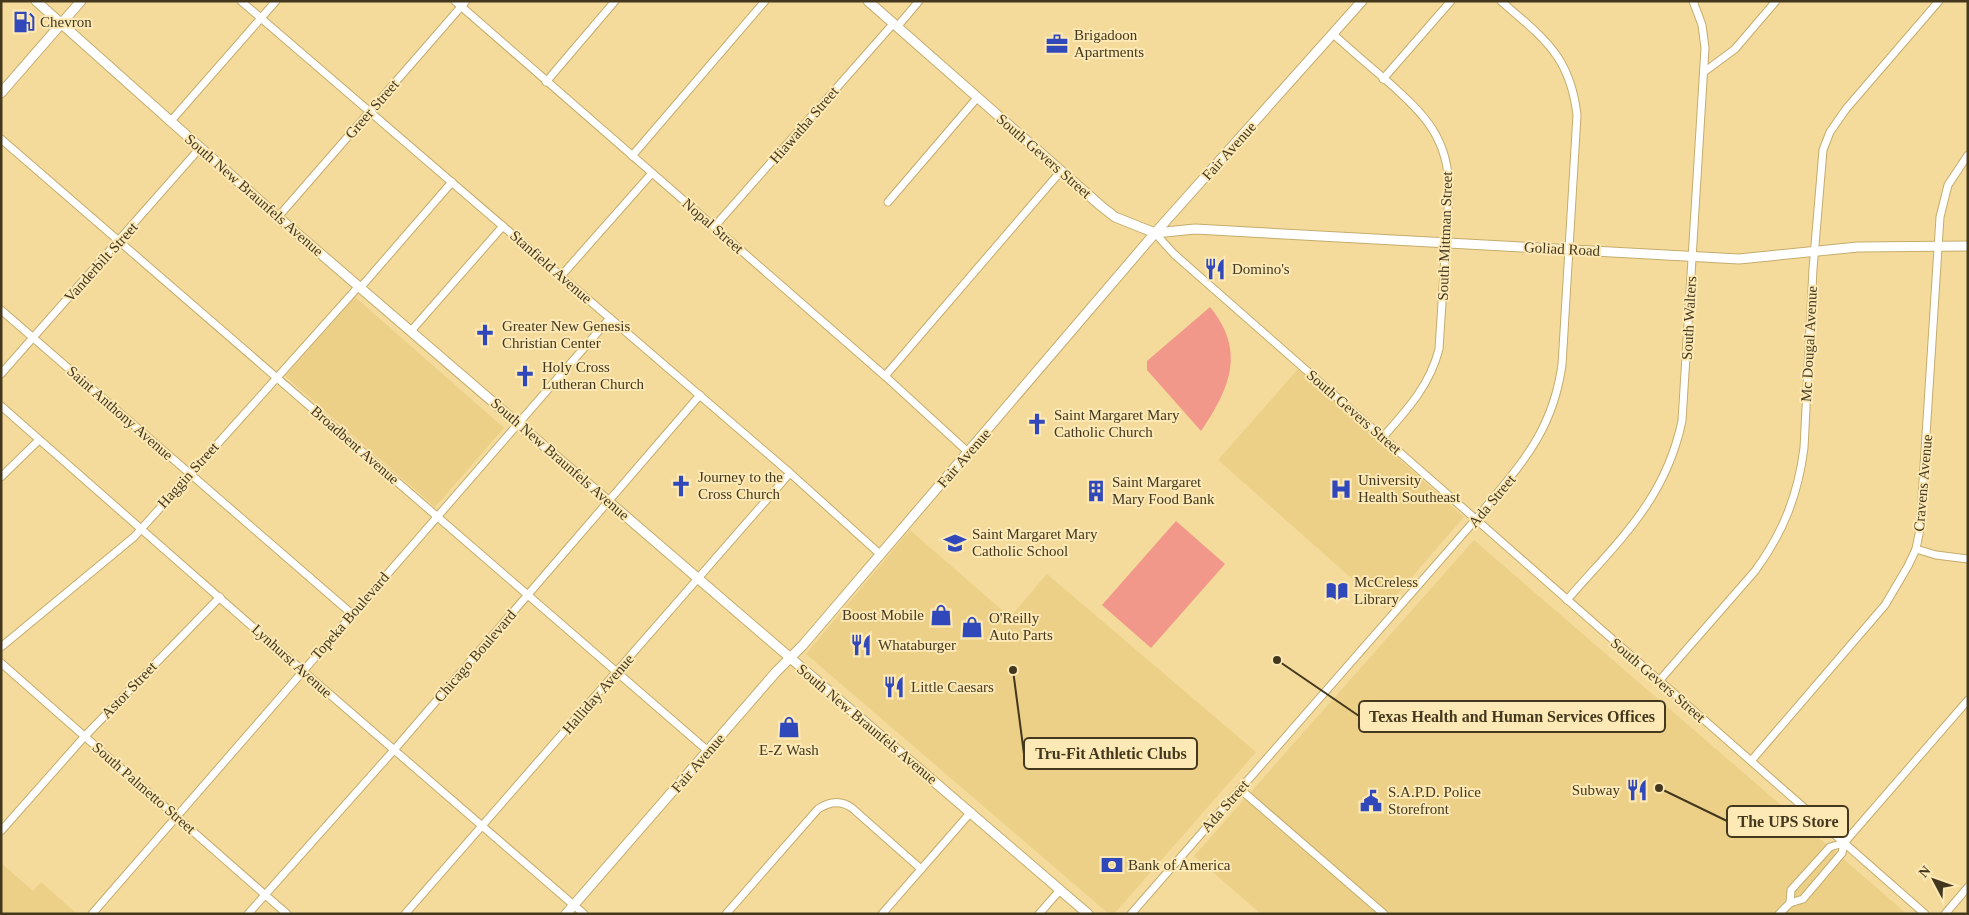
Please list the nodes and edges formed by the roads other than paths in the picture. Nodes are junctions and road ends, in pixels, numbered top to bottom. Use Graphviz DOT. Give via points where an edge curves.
graph roads {
  1 [pos="36,1"];
  2 [pos="81,1"];
  3 [pos="241,1"];
  4 [pos="276,1"];
  5 [pos="455,1"];
  6 [pos="615,1"];
  7 [pos="765,1"];
  8 [pos="868,1"];
  9 [pos="919,1"];
  10 [pos="1362,1"];
  11 [pos="1451,1"];
  12 [pos="1501,1"];
  13 [pos="1693,1"];
  14 [pos="1776,1"];
  15 [pos="1939,1"];
  16 [pos="464,4"];
  17 [pos="261,18"];
  18 [pos="62,24"];
  19 [pos="895,25"];
  20 [pos="1333,34"];
  21 [pos="1704,72"];
  22 [pos="1383,79"];
  23 [pos="546,82"];
  24 [pos="1,92"];
  25 [pos="977,98"];
  26 [pos="370,112"];
  27 [pos="170,122"];
  28 [pos="1,139"];
  29 [pos="200,148"];
  30 [pos="1968,155"];
  31 [pos="632,156"];
  32 [pos="1062,171"];
  33 [pos="652,173"];
  34 [pos="452,182"];
  35 [pos="888,202"];
  36 [pos="278,217"];
  37 [pos="503,226"];
  38 [pos="714,227"];
  39 [pos="1155,233"];
  40 [pos="120,242"];
  41 [pos="1447,242"];
  42 [pos="1938,246"];
  43 [pos="1968,246"];
  44 [pos="1569,249"];
  45 [pos="1815,252"];
  46 [pos="1692,257"];
  47 [pos="561,276"];
  48 [pos="360,287"];
  49 [pos="1,310"];
  50 [pos="610,318"];
  51 [pos="410,331"];
  52 [pos="33,338"];
  53 [pos="1,374"];
  54 [pos="885,376"];
  55 [pos="276,378"];
  56 [pos="700,395"];
  57 [pos="1,406"];
  58 [pos="519,423"];
  59 [pos="1383,437"];
  60 [pos="39,440"];
  61 [pos="969,453"];
  62 [pos="790,473"];
  63 [pos="189,474"];
  64 [pos="1,477"];
  65 [pos="609,500"];
  66 [pos="437,516"];
  67 [pos="1476,519"];
  68 [pos="141,529"];
  69 [pos="1916,549"];
  70 [pos="881,555"];
  71 [pos="1968,559"];
  72 [pos="698,579"];
  73 [pos="528,595"];
  74 [pos="220,597"];
  75 [pos="1567,600"];
  76 [pos="352,614"];
  77 [pos="1,647"];
  78 [pos="790,658"];
  79 [pos="1,663"];
  80 [pos="304,672"];
  81 [pos="617,672"];
  82 [pos="1659,681"];
  83 [pos="1968,700"];
  84 [pos="85,736"];
  85 [pos="394,750"];
  86 [pos="708,751"];
  87 [pos="1751,761"];
  88 [pos="1240,790"];
  89 [pos="971,812"];
  90 [pos="177,817"];
  91 [pos="483,826"];
  92 [pos="1,831"];
  93 [pos="1844,843"];
  94 [pos="921,869"];
  95 [pos="1968,887"];
  96 [pos="1060,890"];
  97 [pos="265,894"];
  98 [pos="1790,903"];
  99 [pos="574,905"];
  100 [pos="92,914"];
  101 [pos="248,914"];
  102 [pos="287,914"];
  103 [pos="405,914"];
  104 [pos="566,914"];
  105 [pos="584,914"];
  106 [pos="726,914"];
  107 [pos="882,914"];
  108 [pos="1039,914"];
  109 [pos="1088,914"];
  110 [pos="1131,914"];
  111 [pos="1384,914"];
  112 [pos="1779,914"];
  113 [pos="1925,914"];
  114 [pos="1945,914"];
  1 -- 18 [label="main road, South New Braunfels Avenue"];
  2 -- 18 [label="main road"];
  3 -- 17 [label="street, Stanfield Avenue"];
  4 -- 17 [label="street"];
  5 -- 16 [label="street, Nopal Street"];
  6 -- 23 [label="street"];
  7 -- 31 [label="street"];
  8 -- 19 [label="main road, South Gevers Street"];
  9 -- 19 [label="street, Hiawatha Street"];
  10 -- 20 [label="main road, Fair Avenue"];
  11 -- 22 [label="street"];
  12 -- 44 [label="street, Ada Street" via="1556,53 1573,90 1577,114"];
  13 -- 21 [label="street, South Walters" via="1704,36"];
  14 -- 21 [label="street" via="1735,49"];
  15 -- 45 [label="street, Mc Dougal Avenue" via="1830,132 1821,159"];
  16 -- 23 [label="street, Nopal Street"];
  16 -- 26 [label="street, Greer Street"];
  17 -- 26 [label="street, Stanfield Avenue"];
  17 -- 27 [label="street"];
  18 -- 24 [label="main road"];
  18 -- 27 [label="main road, South New Braunfels Avenue"];
  19 -- 25 [label="main road, South Gevers Street"];
  19 -- 38 [label="street, Hiawatha Street"];
  20 -- 22 [label="street, South Mittman Street"];
  20 -- 39 [label="main road, Fair Avenue"];
  21 -- 46 [label="street, South Walters"];
  22 -- 41 [label="street, South Mittman Street" via="1425,117 1442,147 1449,182"];
  23 -- 31 [label="street, Nopal Street"];
  25 -- 32 [label="main road, South Gevers Street"];
  25 -- 35 [label="street"];
  26 -- 34 [label="street, Stanfield Avenue"];
  26 -- 36 [label="street, Greer Street"];
  27 -- 29 [label="main road, South New Braunfels Avenue"];
  28 -- 40 [label="street, Broadbent Avenue"];
  29 -- 36 [label="main road, South New Braunfels Avenue"];
  29 -- 40 [label="street, Vanderbilt Street"];
  30 -- 42 [label="street, Cravens Avenue" via="1956,170 1944,197"];
  31 -- 33 [label="street, Nopal Street"];
  32 -- 39 [label="main road, South Gevers Street" via="1115,217"];
  32 -- 54 [label="street"];
  33 -- 38 [label="street, Nopal Street"];
  33 -- 47 [label="street"];
  34 -- 37 [label="street, Stanfield Avenue"];
  34 -- 48 [label="street, Haggin Street"];
  36 -- 48 [label="main road, South New Braunfels Avenue"];
  37 -- 47 [label="street, Stanfield Avenue"];
  37 -- 51 [label="street"];
  38 -- 54 [label="street, Nopal Street"];
  39 -- 41 [label="main road, Goliad Road" via="1195,229"];
  39 -- 59 [label="street, South Gevers Street" via="1174,254"];
  39 -- 61 [label="main road, Fair Avenue"];
  40 -- 52 [label="street, Vanderbilt Street"];
  40 -- 55 [label="street, Broadbent Avenue"];
  41 -- 44 [label="main road, Goliad Road"];
  41 -- 59 [label="street, South Mittman Street" via="1441,338 1436,360 1418,397"];
  42 -- 43 [label="main road, Goliad Road"];
  42 -- 45 [label="main road, Goliad Road" via="1858,247"];
  42 -- 69 [label="street, Cravens Avenue" via="1924,497"];
  44 -- 46 [label="main road, Goliad Road"];
  44 -- 67 [label="street, Ada Street" via="1562,365 1555,402 1533,449"];
  45 -- 46 [label="main road, Goliad Road" via="1748,259"];
  45 -- 82 [label="street, Mc Dougal Avenue" via="1804,448 1800,477 1789,514 1755,571"];
  46 -- 75 [label="street, South Walters" via="1682,421 1671,462 1639,517"];
  47 -- 50 [label="street, Stanfield Avenue"];
  48 -- 51 [label="main road, South New Braunfels Avenue"];
  48 -- 55 [label="street, Haggin Street"];
  49 -- 52 [label="street, Saint Anthony Avenue"];
  50 -- 56 [label="street, Stanfield Avenue"];
  50 -- 58 [label="street, Topeka Boulevard"];
  51 -- 58 [label="main road, South New Braunfels Avenue"];
  52 -- 53 [label="street, Vanderbilt Street"];
  52 -- 63 [label="street, Saint Anthony Avenue"];
  54 -- 61 [label="street, Nopal Street"];
  55 -- 63 [label="street, Haggin Street"];
  55 -- 66 [label="street, Broadbent Avenue"];
  56 -- 62 [label="street, Stanfield Avenue"];
  56 -- 65 [label="street, Chicago Boulevard"];
  57 -- 60 [label="street, Lynhurst Avenue"];
  58 -- 65 [label="main road, South New Braunfels Avenue"];
  58 -- 66 [label="street, Topeka Boulevard"];
  59 -- 67 [label="street, South Gevers Street"];
  60 -- 64 [label="street"];
  60 -- 68 [label="street, Lynhurst Avenue"];
  61 -- 70 [label="main road, Fair Avenue"];
  62 -- 70 [label="street, Stanfield Avenue"];
  62 -- 72 [label="street, Halliday Avenue"];
  63 -- 68 [label="street, Haggin Street"];
  63 -- 76 [label="street, Saint Anthony Avenue"];
  65 -- 72 [label="main road, South New Braunfels Avenue"];
  65 -- 73 [label="street, Chicago Boulevard"];
  66 -- 73 [label="street, Broadbent Avenue"];
  66 -- 76 [label="street, Topeka Boulevard"];
  67 -- 75 [label="street, South Gevers Street"];
  67 -- 88 [label="street, Ada Street"];
  68 -- 74 [label="street, Lynhurst Avenue"];
  68 -- 77 [label="street, Haggin Street"];
  69 -- 71 [label="street"];
  69 -- 87 [label="street, Cravens Avenue" via="1885,605"];
  70 -- 78 [label="main road, Fair Avenue"];
  72 -- 78 [label="main road, South New Braunfels Avenue"];
  72 -- 81 [label="street, Halliday Avenue"];
  73 -- 81 [label="street, Broadbent Avenue"];
  73 -- 85 [label="street, Chicago Boulevard"];
  74 -- 80 [label="street, Lynhurst Avenue"];
  74 -- 84 [label="street, Astor Street"];
  75 -- 82 [label="street, South Gevers Street"];
  76 -- 80 [label="street, Topeka Boulevard"];
  78 -- 86 [label="main road, Fair Avenue"];
  78 -- 89 [label="main road, South New Braunfels Avenue"];
  79 -- 84 [label="street, South Palmetto Street"];
  80 -- 85 [label="street, Lynhurst Avenue"];
  80 -- 90 [label="street, Topeka Boulevard"];
  81 -- 86 [label="street, Broadbent Avenue"];
  81 -- 91 [label="street, Halliday Avenue"];
  82 -- 87 [label="street, South Gevers Street"];
  83 -- 93 [label="street"];
  84 -- 90 [label="street, South Palmetto Street"];
  84 -- 92 [label="street, Astor Street"];
  85 -- 91 [label="street, Lynhurst Avenue"];
  85 -- 97 [label="street, Chicago Boulevard"];
  86 -- 99 [label="main road, Fair Avenue"];
  87 -- 93 [label="street, South Gevers Street"];
  88 -- 110 [label="street, Ada Street"];
  88 -- 111 [label="street"];
  89 -- 94 [label="street"];
  89 -- 96 [label="main road, South New Braunfels Avenue"];
  90 -- 97 [label="street, South Palmetto Street"];
  90 -- 100 [label="street, Topeka Boulevard"];
  91 -- 99 [label="street, Lynhurst Avenue"];
  91 -- 103 [label="street, Halliday Avenue"];
  93 -- 98 [label="street" via="1842,854 1803,899"];
  93 -- 98 [label="street" via="1830,847 1791,890"];
  93 -- 113 [label="street, South Gevers Street"];
  94 -- 106 [label="street" via="852,808 833,802 818,809"];
  94 -- 107 [label="street"];
  95 -- 114 [label="street"];
  96 -- 108 [label="street"];
  96 -- 109 [label="main road, South New Braunfels Avenue"];
  97 -- 101 [label="street, Chicago Boulevard"];
  97 -- 102 [label="street, South Palmetto Street"];
  98 -- 112 [label="street"];
  99 -- 104 [label="main road, Fair Avenue"];
  99 -- 105 [label="street, Lynhurst Avenue"];
}
